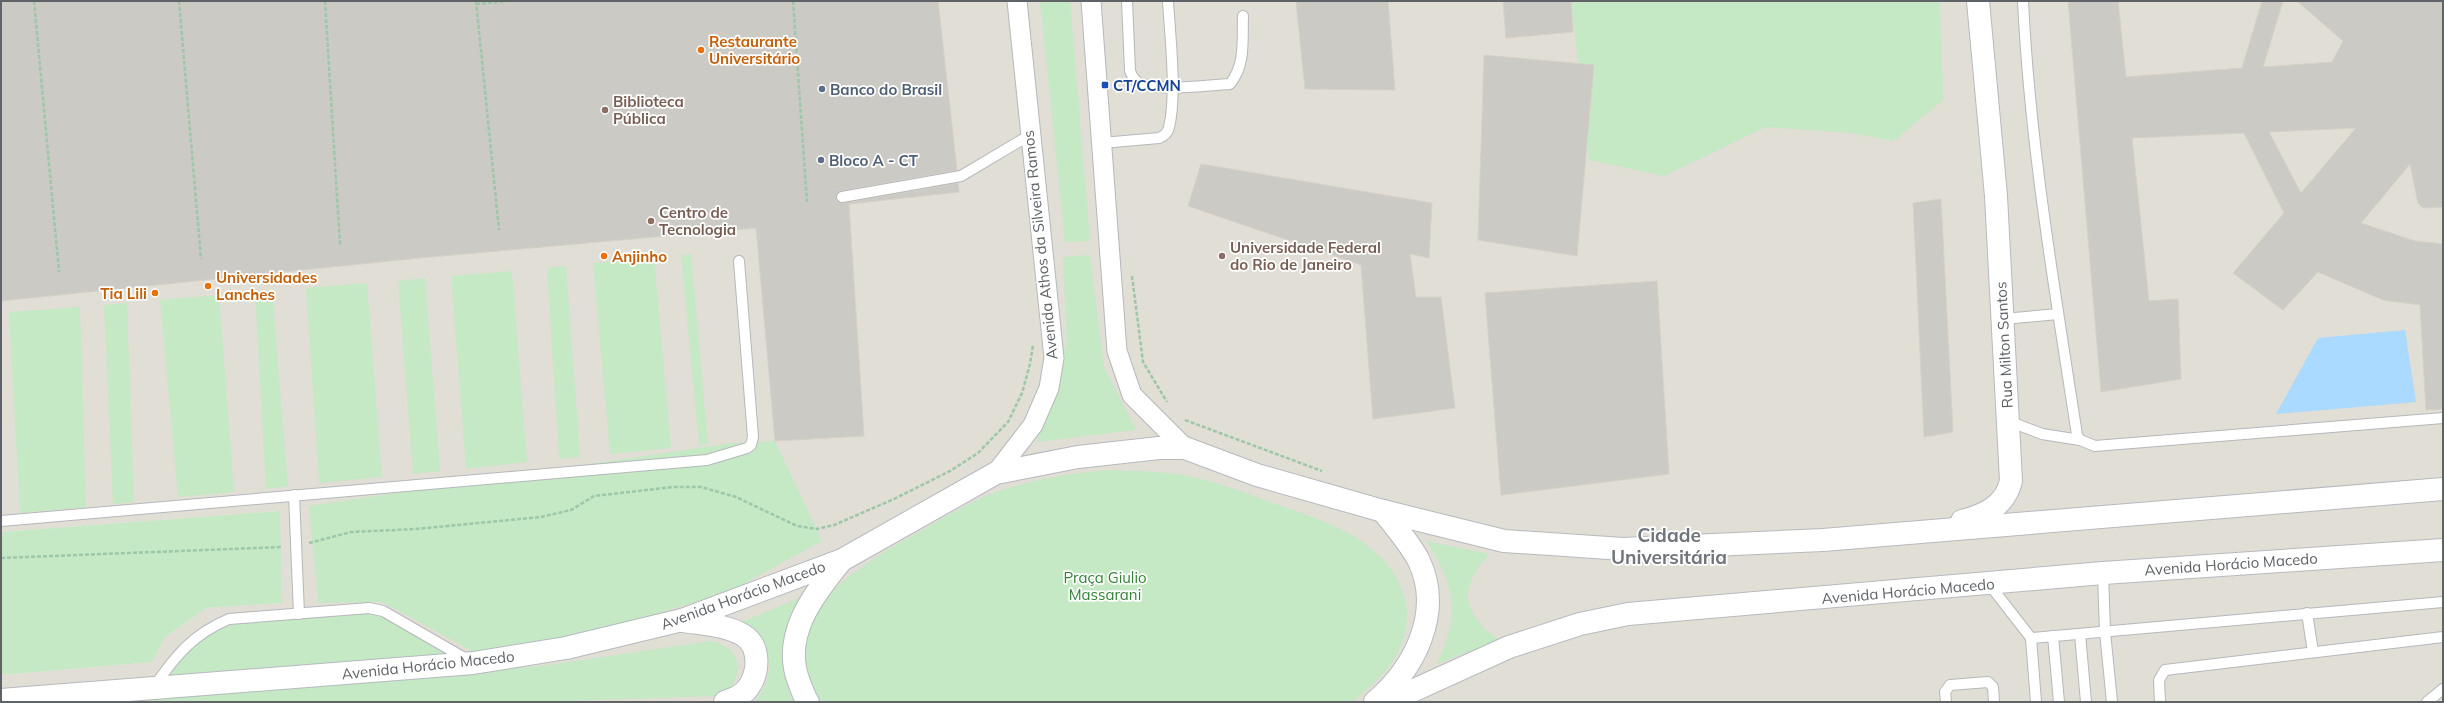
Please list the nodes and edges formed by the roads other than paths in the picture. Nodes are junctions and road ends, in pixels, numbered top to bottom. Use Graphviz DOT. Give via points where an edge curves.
graph roads {
  1 [pos="1017,1"];
  2 [pos="1091,1"];
  3 [pos="1127,1"];
  4 [pos="1168,1"];
  5 [pos="1978,1"];
  6 [pos="2023,1"];
  7 [pos="1243,16"];
  8 [pos="1171,88"];
  9 [pos="1030,135"];
  10 [pos="1102,143"];
  11 [pos="842,197"];
  12 [pos="739,261"];
  13 [pos="2058,314"];
  14 [pos="2003,319"];
  15 [pos="2443,418"];
  16 [pos="2008,422"];
  17 [pos="2080,440"];
  18 [pos="1185,448"];
  19 [pos="996,473"];
  20 [pos="2443,490"];
  21 [pos="294,495"];
  22 [pos="1383,511"];
  23 [pos="1,521"];
  24 [pos="1823,540"];
  25 [pos="2443,550"];
  26 [pos="842,560"];
  27 [pos="2103,573"];
  28 [pos="1989,584"];
  29 [pos="2443,602"];
  30 [pos="2307,613"];
  31 [pos="298,614"];
  32 [pos="682,620"];
  33 [pos="2105,632"];
  34 [pos="2080,634"];
  35 [pos="2053,636"];
  36 [pos="2443,637"];
  37 [pos="2031,638"];
  38 [pos="2313,652"];
  39 [pos="473,662"];
  40 [pos="2443,689"];
  41 [pos="152,690"];
  42 [pos="1,700"];
  43 [pos="725,702"];
  44 [pos="808,702"];
  45 [pos="1375,702"];
  46 [pos="1388,702"];
  47 [pos="1946,702"];
  48 [pos="1994,702"];
  49 [pos="2036,702"];
  50 [pos="2059,702"];
  51 [pos="2086,702"];
  52 [pos="2112,702"];
  53 [pos="2160,702"];
  54 [pos="2427,702"];
  1 -- 9 [label="street, Avenida Athos da Silveira Ramos"];
  2 -- 10 [label="street"];
  3 -- 8 [label="lane" via="1130,71 1134,79 1140,83"];
  4 -- 8 [label="lane"];
  5 -- 14 [label="street, Rua Milton Santos" via="1996,196"];
  6 -- 13 [label="lane" via="2032,126"];
  7 -- 8 [label="lane" via="1242,61 1238,74 1230,84"];
  8 -- 10 [label="lane" via="1169,129 1164,135"];
  9 -- 11 [label="lane" via="961,176"];
  9 -- 19 [label="street, Avenida Athos da Silveira Ramos" via="1054,358 1049,388 1033,425"];
  10 -- 18 [label="street" via="1117,351 1132,395"];
  12 -- 21 [label="lane" via="753,437 750,447 707,460"];
  13 -- 14 [label="lane"];
  13 -- 17 [label="lane" via="2077,435"];
  14 -- 16 [label="street, Rua Milton Santos"];
  15 -- 17 [label="lane" via="2095,446"];
  16 -- 17 [label="lane" via="2042,434"];
  16 -- 24 [label="street, Rua Milton Santos" via="2011,481 2007,494 1990,512 1961,521 1876,527 1841,533"];
  18 -- 19 [label="street" via="1159,448 1078,457"];
  18 -- 22 [label="street" via="1257,475"];
  19 -- 26 [label="street"];
  20 -- 24 [label="street"];
  21 -- 23 [label="lane"];
  21 -- 31 [label="lane"];
  22 -- 24 [label="street" via="1504,541 1630,549"];
  22 -- 45 [label="street" via="1419,561 1427,582 1427,614 1420,642 1405,671"];
  25 -- 27 [label="street, Avenida Horácio Macedo"];
  26 -- 32 [label="street, Avenida Horácio Macedo"];
  26 -- 44 [label="street" via="816,590 803,615 794,646 796,673"];
  27 -- 28 [label="street, Avenida Horácio Macedo"];
  27 -- 33 [label="lane"];
  28 -- 37 [label="lane"];
  28 -- 46 [label="street, Avenida Horácio Macedo" via="1628,614 1580,624 1510,647"];
  29 -- 30 [label="lane"];
  30 -- 33 [label="lane"];
  30 -- 38 [label="lane"];
  31 -- 39 [label="lane" via="376,609"];
  31 -- 41 [label="lane" via="229,619 215,625 174,658"];
  32 -- 39 [label="street, Avenida Horácio Macedo" via="566,648"];
  32 -- 43 [label="street" via="729,629 744,635 753,646 757,660 755,675 737,698"];
  33 -- 34 [label="lane"];
  33 -- 52 [label="lane"];
  34 -- 35 [label="lane"];
  34 -- 51 [label="lane"];
  35 -- 37 [label="lane"];
  35 -- 50 [label="lane"];
  36 -- 38 [label="lane"];
  37 -- 49 [label="lane"];
  38 -- 53 [label="lane" via="2165,670 2158,680"];
  39 -- 41 [label="street, Avenida Horácio Macedo"];
  40 -- 54 [label="lane"];
  41 -- 42 [label="street, Avenida Horácio Macedo"];
  47 -- 48 [label="lane" via="1945,692 1950,685 1988,682 1993,687"];
}
